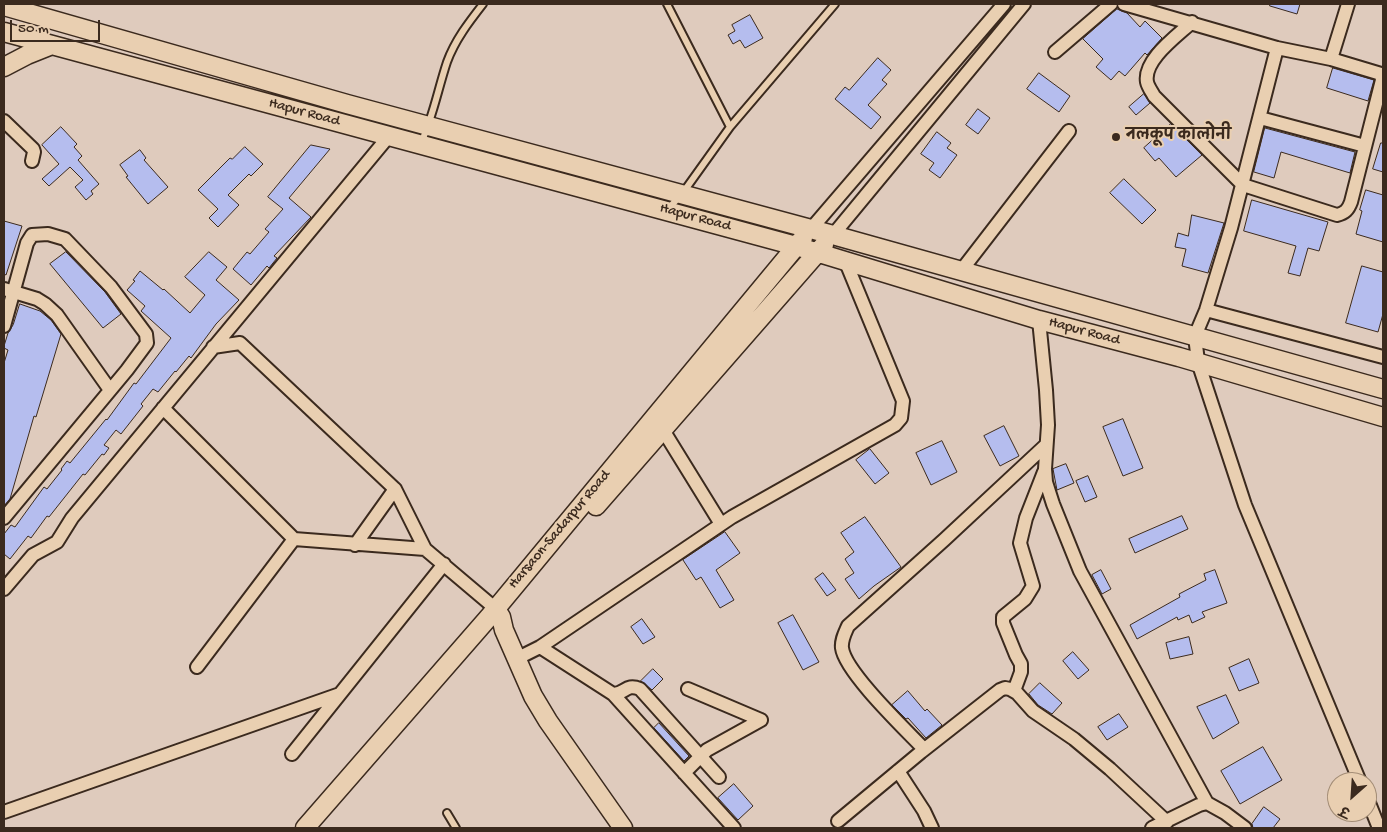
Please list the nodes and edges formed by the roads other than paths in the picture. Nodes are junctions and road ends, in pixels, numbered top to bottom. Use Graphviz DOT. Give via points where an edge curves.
graph roads {
  1 [pos="483,4"];
  2 [pos="667,4"];
  3 [pos="835,4"];
  4 [pos="1004,4"];
  5 [pos="1024,4"];
  6 [pos="1111,4"];
  7 [pos="1124,4"];
  8 [pos="1348,4"];
  9 [pos="4,6"];
  10 [pos="1192,22"];
  11 [pos="4,32"];
  12 [pos="52,45"];
  13 [pos="1278,48"];
  14 [pos="1055,52"];
  15 [pos="1331,59"];
  16 [pos="4,67"];
  17 [pos="1260,118"];
  18 [pos="4,121"];
  19 [pos="429,126"];
  20 [pos="730,127"];
  21 [pos="1069,131"];
  22 [pos="389,136"];
  23 [pos="420,144"];
  24 [pos="1365,146"];
  25 [pos="32,161"];
  26 [pos="1243,185"];
  27 [pos="682,194"];
  28 [pos="667,210"];
  29 [pos="811,229"];
  30 [pos="833,235"];
  31 [pos="796,246"];
  32 [pos="817,252"];
  33 [pos="844,260"];
  34 [pos="961,271"];
  35 [pos="9,291"];
  36 [pos="1206,310"];
  37 [pos="1039,320"];
  38 [pos="4,326"];
  39 [pos="1194,336"];
  40 [pos="213,347"];
  41 [pos="1383,357"];
  42 [pos="1198,362"];
  43 [pos="1383,389"];
  44 [pos="110,390"];
  45 [pos="163,408"];
  46 [pos="1383,417"];
  47 [pos="663,430"];
  48 [pos="1046,444"];
  49 [pos="1045,469"];
  50 [pos="395,489"];
  51 [pos="5,515"];
  52 [pos="721,524"];
  53 [pos="294,539"];
  54 [pos="355,545"];
  55 [pos="425,549"];
  56 [pos="444,564"];
  57 [pos="4,589"];
  58 [pos="498,613"];
  59 [pos="540,647"];
  60 [pos="516,659"];
  61 [pos="197,667"];
  62 [pos="688,689"];
  63 [pos="1014,691"];
  64 [pos="340,694"];
  65 [pos="613,694"];
  66 [pos="924,749"];
  67 [pos="292,754"];
  68 [pos="700,756"];
  69 [pos="898,771"];
  70 [pos="1356,772"];
  71 [pos="684,773"];
  72 [pos="718,777"];
  73 [pos="1207,803"];
  74 [pos="4,812"];
  75 [pos="448,812"];
  76 [pos="838,820"];
  77 [pos="1167,822"];
  78 [pos="305,828"];
  79 [pos="321,828"];
  80 [pos="456,828"];
  81 [pos="623,828"];
  82 [pos="734,828"];
  83 [pos="932,828"];
  84 [pos="1152,828"];
  85 [pos="1245,828"];
  1 -- 19 [label="lane" via="452,50"];
  2 -- 20 [label="lane"];
  3 -- 20 [label="lane"];
  4 -- 29 [label="street"];
  5 -- 30 [label="street"];
  6 -- 14 [label="street"];
  7 -- 10 [label="street"];
  8 -- 15 [label="street"];
  9 -- 19 [label="main road, Hapur Road"];
  10 -- 13 [label="street"];
  10 -- 26 [label="street" via="1156,56 1147,72 1147,83 1154,96"];
  11 -- 12 [label="main road, Hapur Road"];
  12 -- 16 [label="main road"];
  12 -- 22 [label="main road, Hapur Road"];
  13 -- 15 [label="street"];
  13 -- 17 [label="street"];
  15 -- 24 [label="street" via="1381,74"];
  17 -- 24 [label="street"];
  17 -- 26 [label="street"];
  18 -- 25 [label="street" via="32,149"];
  19 -- 23 [label="lane"];
  19 -- 27 [label="main road, Hapur Road"];
  20 -- 27 [label="lane"];
  21 -- 34 [label="street"];
  22 -- 23 [label="main road, Hapur Road"];
  22 -- 40 [label="street"];
  23 -- 28 [label="main road, Hapur Road"];
  24 -- 26 [label="street" via="1351,202 1344,213 1337,215"];
  26 -- 36 [label="street"];
  27 -- 28 [label="lane"];
  27 -- 29 [label="main road, Hapur Road"];
  28 -- 31 [label="main road, Hapur Road"];
  29 -- 30 [label="main road, Hapur Road"];
  29 -- 31 [label="main road, Harsaon-Sadarpur Road"];
  30 -- 32 [label="main road, Harsaon-Sadarpur Road"];
  30 -- 34 [label="main road, Hapur Road"];
  31 -- 32 [label="main road, Hapur Road"];
  31 -- 58 [label="main road, Harsaon-Sadarpur Road"];
  32 -- 33 [label="main road, Hapur Road"];
  32 -- 47 [label="main road, Harsaon-Sadarpur Road"];
  33 -- 37 [label="main road, Hapur Road"];
  33 -- 52 [label="street" via="903,401 901,418 895,425"];
  34 -- 39 [label="main road, Hapur Road"];
  35 -- 38 [label="street"];
  35 -- 44 [label="street" via="37,299 57,315"];
  35 -- 44 [label="street" via="26,243 32,235 48,234 66,239 111,287 146,334 146,343"];
  36 -- 39 [label="street"];
  36 -- 41 [label="street"];
  37 -- 42 [label="main road, Hapur Road"];
  37 -- 48 [label="street" via="1048,425"];
  39 -- 42 [label="street"];
  39 -- 43 [label="main road, Hapur Road"];
  40 -- 45 [label="street"];
  40 -- 50 [label="street" via="240,343"];
  42 -- 46 [label="main road, Hapur Road"];
  42 -- 70 [label="street" via="1245,505"];
  44 -- 51 [label="street"];
  45 -- 53 [label="street"];
  45 -- 57 [label="street" via="72,518 57,542 33,555"];
  47 -- 52 [label="street"];
  47 -- 58 [label="main road, Harsaon-Sadarpur Road"];
  48 -- 49 [label="street"];
  48 -- 66 [label="street" via="848,626 843,637 843,653 850,665 866,687"];
  49 -- 63 [label="street" via="1020,543 1033,586 1025,599 1003,618 1021,664"];
  49 -- 73 [label="street" via="1053,504 1080,571"];
  50 -- 54 [label="street"];
  50 -- 55 [label="street"];
  52 -- 59 [label="street"];
  53 -- 54 [label="street"];
  53 -- 61 [label="street"];
  54 -- 55 [label="street"];
  55 -- 56 [label="street"];
  56 -- 58 [label="street"];
  56 -- 64 [label="street"];
  58 -- 60 [label="main road"];
  58 -- 78 [label="main road, Harsaon-Sadarpur Road"];
  58 -- 79 [label="main road, Harsaon-Sadarpur Road"];
  59 -- 60 [label="street"];
  59 -- 65 [label="street"];
  60 -- 81 [label="main road" via="548,721"];
  62 -- 68 [label="street" via="760,720"];
  63 -- 66 [label="street" via="1000,690"];
  63 -- 77 [label="street" via="1033,710 1110,769"];
  64 -- 67 [label="street"];
  64 -- 74 [label="street"];
  65 -- 68 [label="street" via="633,686 640,690"];
  65 -- 71 [label="street"];
  66 -- 69 [label="street"];
  68 -- 71 [label="street"];
  68 -- 72 [label="street"];
  69 -- 76 [label="street"];
  69 -- 83 [label="street"];
  71 -- 82 [label="street"];
  73 -- 77 [label="street"];
  73 -- 85 [label="street"];
  75 -- 80 [label="lane"];
  77 -- 84 [label="street"];
}
